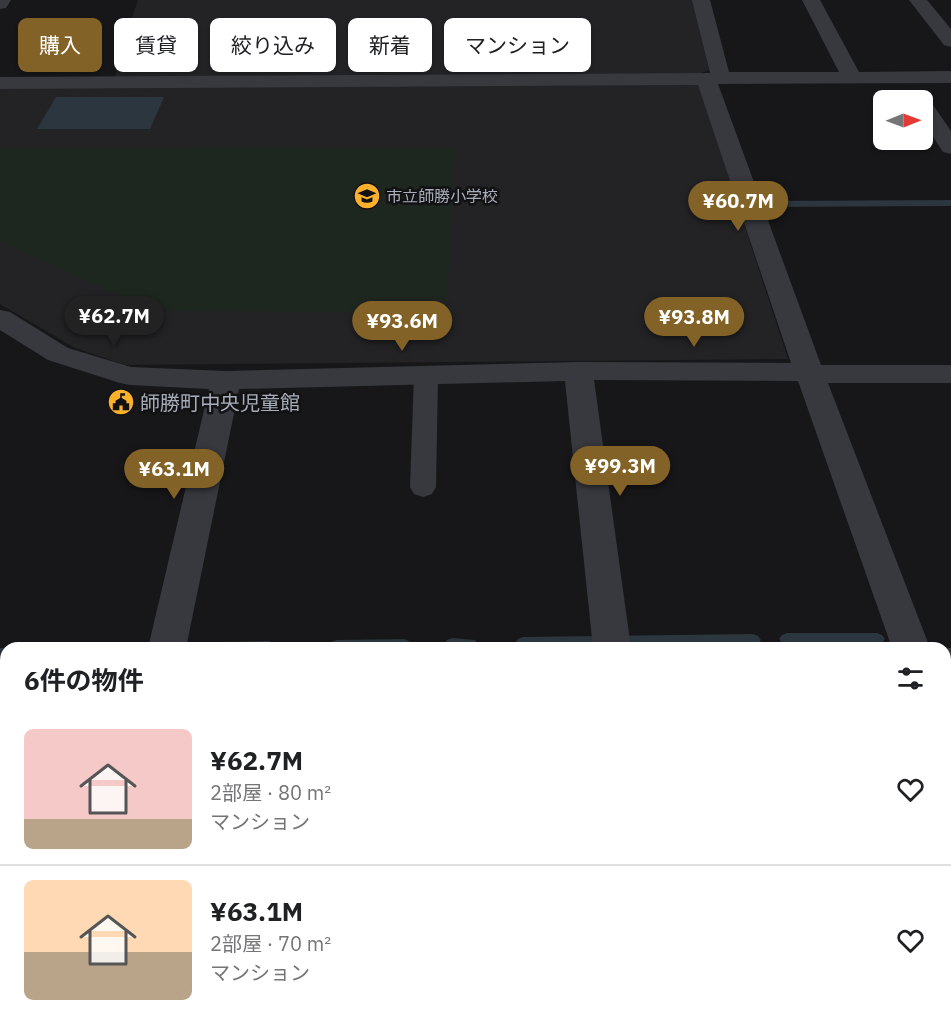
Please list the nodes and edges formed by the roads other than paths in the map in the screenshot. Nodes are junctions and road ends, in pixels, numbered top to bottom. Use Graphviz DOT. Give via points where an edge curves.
graph roads {
  1 [pos="701,0"];
  2 [pos="811,0"];
  3 [pos="918,0"];
  4 [pos="951,41"];
  5 [pos="906,77"];
  6 [pos="951,77"];
  7 [pos="714,78"];
  8 [pos="852,78"];
  9 [pos="0,83"];
  10 [pos="915,90"];
  11 [pos="933,118"];
  12 [pos="951,147"];
  13 [pos="0,318"];
  14 [pos="578,372"];
  15 [pos="809,373"];
  16 [pos="951,374"];
  17 [pos="426,375"];
  18 [pos="226,380"];
  19 [pos="423,487"];
  20 [pos="611,639"];
  21 [pos="169,640"];
  22 [pos="909,642"];
  1 -- 7 [label="street"];
  2 -- 8 [label="street"];
  3 -- 4 [label="street"];
  5 -- 6 [label="street"];
  5 -- 8 [label="street"];
  5 -- 10 [label="street"];
  7 -- 8 [label="street"];
  7 -- 9 [label="street"];
  7 -- 15 [label="street"];
  11 -- 12 [label="street"];
  13 -- 18 [label="street" via="58,354 130,376"];
  14 -- 15 [label="street"];
  14 -- 17 [label="street"];
  14 -- 20 [label="street"];
  15 -- 16 [label="street"];
  15 -- 22 [label="street"];
  17 -- 18 [label="street"];
  17 -- 19 [label="lane"];
  18 -- 21 [label="street"];
}
